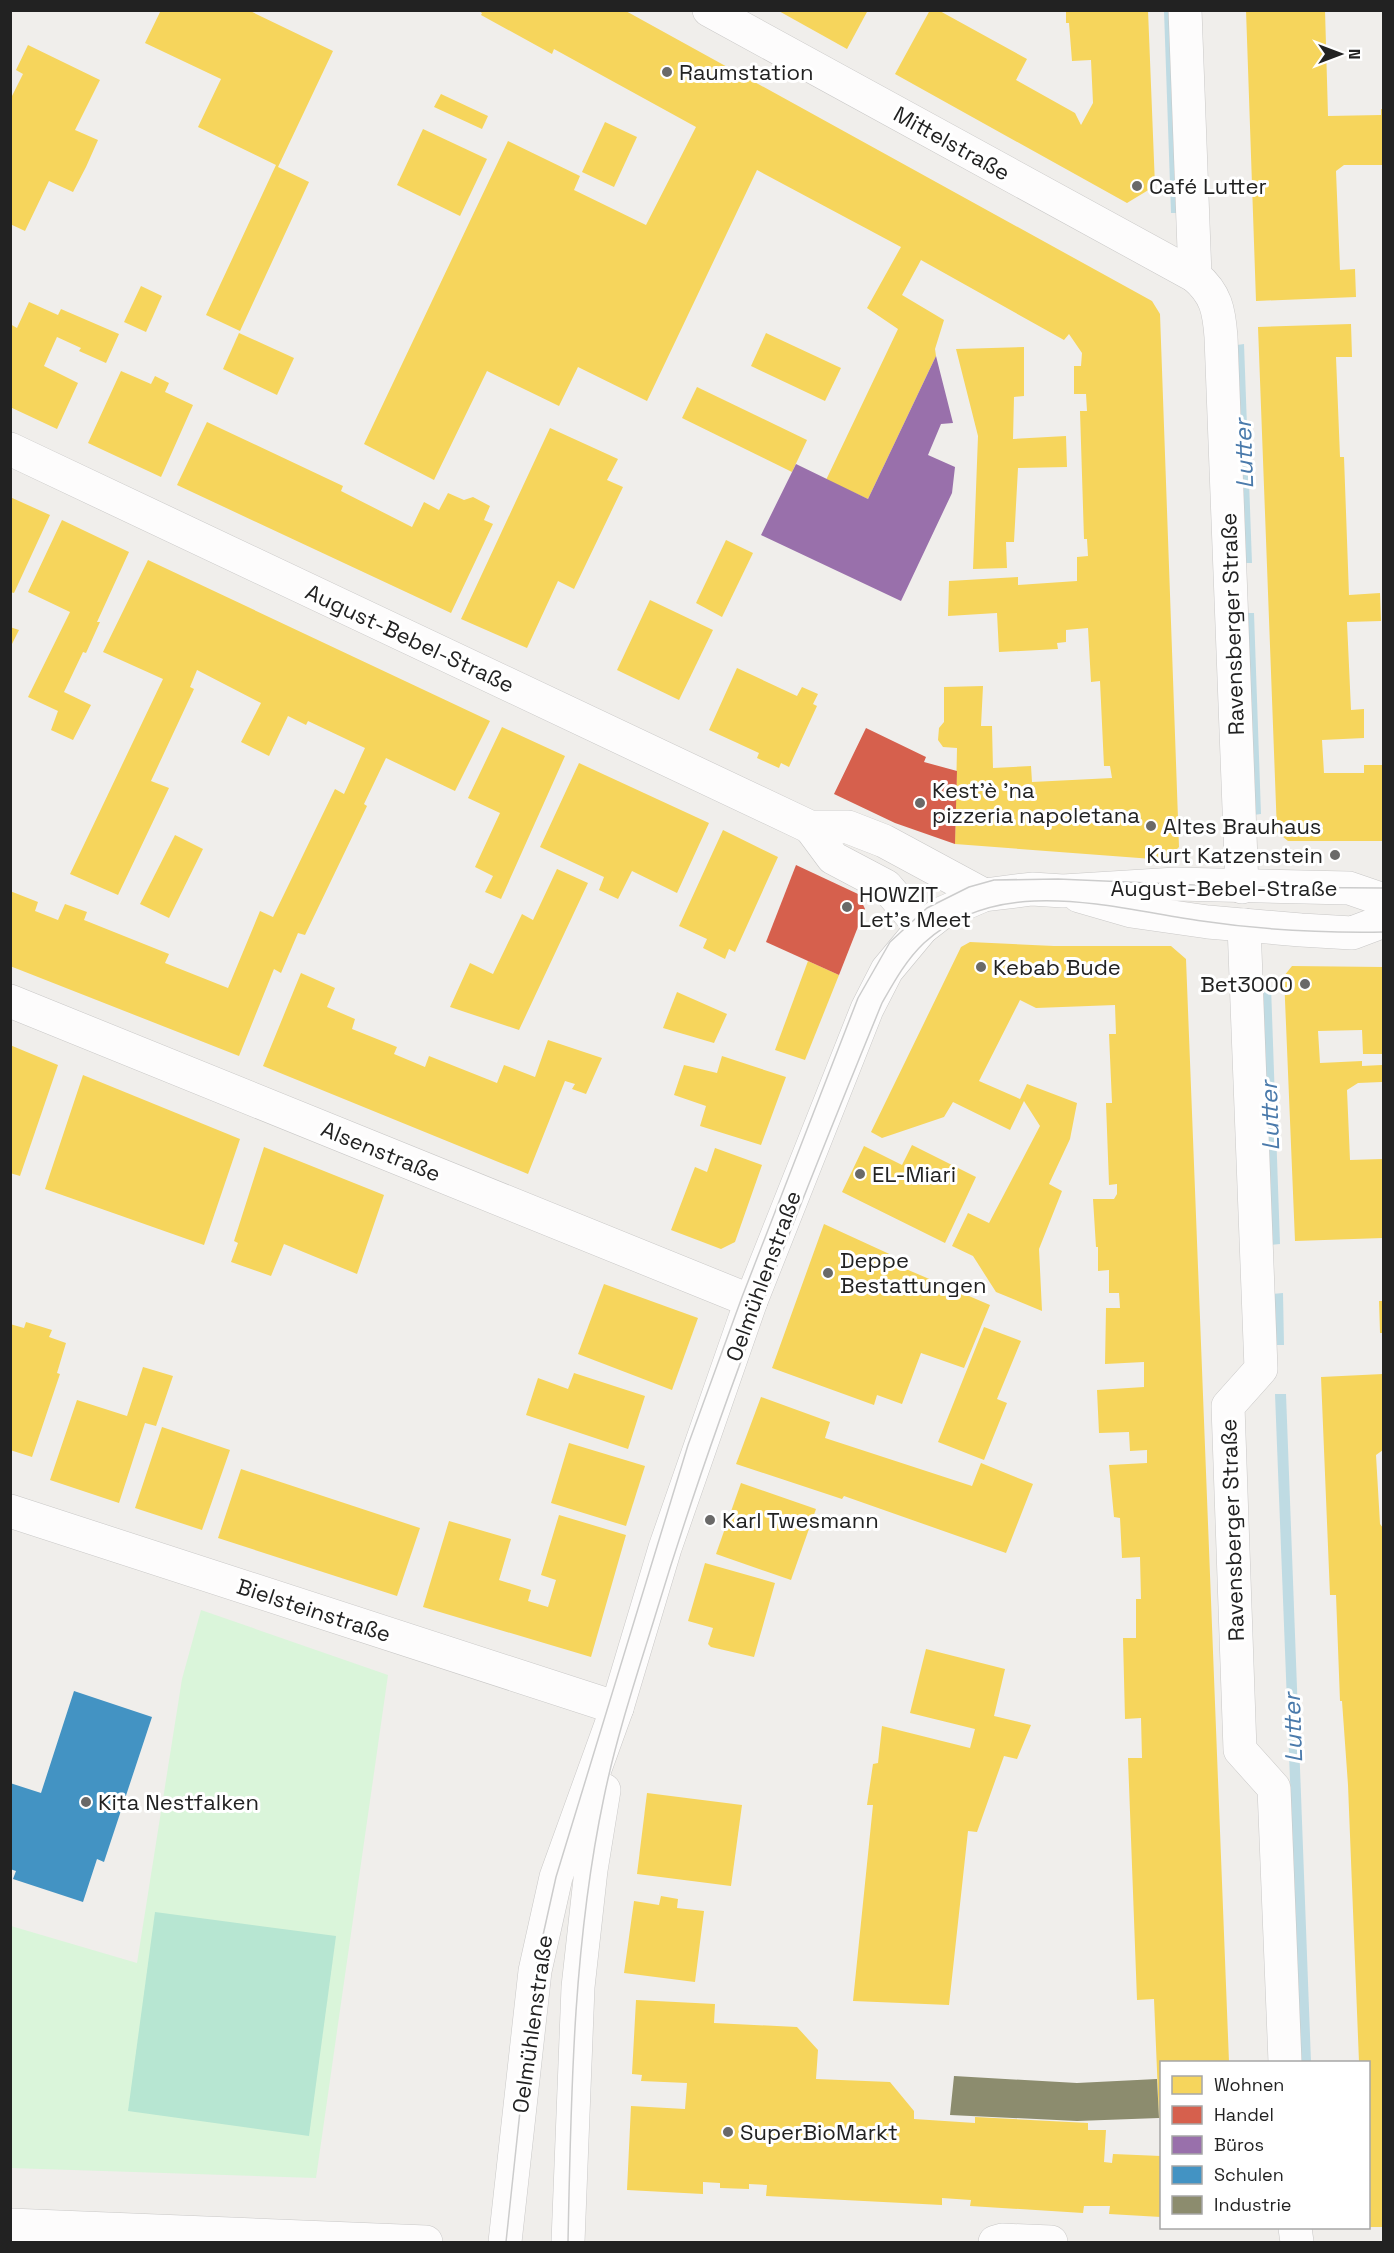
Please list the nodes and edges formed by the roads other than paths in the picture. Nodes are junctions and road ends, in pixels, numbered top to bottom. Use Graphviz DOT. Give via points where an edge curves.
graph roads {
  1 [pos="709,10"];
  2 [pos="1185,10"];
  3 [pos="1195,276"];
  4 [pos="10,449"];
  5 [pos="810,828"];
  6 [pos="1242,887"];
  7 [pos="1063,891"];
  8 [pos="984,895"];
  9 [pos="1383,900"];
  10 [pos="1383,921"];
  11 [pos="1244,925"];
  12 [pos="922,928"];
  13 [pos="10,1001"];
  14 [pos="752,1301"];
  15 [pos="10,1511"];
  16 [pos="617,1708"];
  17 [pos="1285,2061"];
  18 [pos="10,2225"];
  19 [pos="426,2242"];
  20 [pos="505,2242"];
  21 [pos="568,2242"];
  22 [pos="995,2242"];
  23 [pos="1051,2242"];
  1 -- 3 [label="street, Mittelstraße"];
  2 -- 3 [label="street"];
  3 -- 6 [label="street, Ravensberger Straße" via="1216,300 1219,315"];
  4 -- 5 [label="street, August-Bebel-Straße"];
  5 -- 8 [label="street, August-Bebel-Straße" via="848,827 884,841"];
  5 -- 12 [label="street, August-Bebel-Straße" via="833,858 886,886"];
  6 -- 7 [label="street, August-Bebel-Straße" via="1141,885"];
  6 -- 9 [label="street, August-Bebel-Straße" via="1349,888"];
  7 -- 8 [label="street, August-Bebel-Straße" via="1032,889"];
  7 -- 11 [label="street, August-Bebel-Straße" via="1131,911"];
  8 -- 12 [label="street, Oelmühlenstraße" via="940,914"];
  10 -- 11 [label="street, August-Bebel-Straße" via="1352,933"];
  11 -- 17 [label="street, Ravensberger Straße" via="1261,1369 1228,1406 1240,1749 1274,1788"];
  12 -- 14 [label="street, Oelmühlenstraße" via="887,970 867,1009"];
  13 -- 14 [label="street, Alsenstraße"];
  14 -- 16 [label="street, Oelmühlenstraße" via="665,1548"];
  15 -- 16 [label="street, Bielsteinstraße"];
  16 -- 20 [label="street, Oelmühlenstraße" via="556,1877 535,1971"];
  16 -- 21 [label="street, Oelmühlenstraße" via="591,1870 578,1987"];
  18 -- 19 [label="street"];
  22 -- 23 [label="street"];
}
